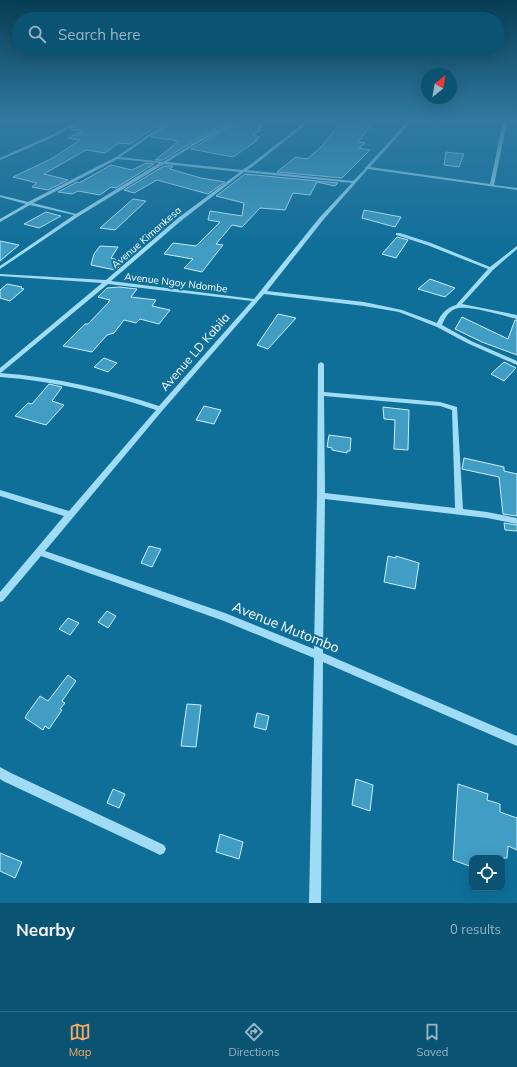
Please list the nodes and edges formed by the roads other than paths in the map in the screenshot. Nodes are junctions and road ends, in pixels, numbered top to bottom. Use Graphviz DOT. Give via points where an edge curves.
graph roads {
  1 [pos="105,164"];
  2 [pos="161,164"];
  3 [pos="176,164"];
  4 [pos="254,164"];
  5 [pos="370,164"];
  6 [pos="496,164"];
  7 [pos="366,168"];
  8 [pos="244,170"];
  9 [pos="353,182"];
  10 [pos="492,185"];
  11 [pos="517,189"];
  12 [pos="0,196"];
  13 [pos="31,202"];
  14 [pos="77,215"];
  15 [pos="0,221"];
  16 [pos="398,234"];
  17 [pos="517,247"];
  18 [pos="0,268"];
  19 [pos="491,270"];
  20 [pos="0,275"];
  21 [pos="107,282"];
  22 [pos="263,292"];
  23 [pos="254,300"];
  24 [pos="458,306"];
  25 [pos="517,317"];
  26 [pos="439,326"];
  27 [pos="517,363"];
  28 [pos="321,364"];
  29 [pos="0,371"];
  30 [pos="0,375"];
  31 [pos="322,394"];
  32 [pos="160,409"];
  33 [pos="0,493"];
  34 [pos="321,496"];
  35 [pos="459,511"];
  36 [pos="70,515"];
  37 [pos="517,521"];
  38 [pos="39,552"];
  39 [pos="0,598"];
  40 [pos="318,655"];
  41 [pos="517,741"];
  42 [pos="0,772"];
  43 [pos="160,849"];
  44 [pos="315,903"];
  1 -- 13 [label="street"];
  2 -- 14 [label="street"];
  3 -- 8 [label="street"];
  4 -- 8 [label="street, Avenue Kimankesa"];
  5 -- 7 [label="street, Avenue LD Kabila"];
  6 -- 10 [label="street"];
  7 -- 9 [label="street, Avenue LD Kabila"];
  7 -- 10 [label="street"];
  8 -- 9 [label="street"];
  8 -- 21 [label="street, Avenue Kimankesa" via="180,219"];
  9 -- 22 [label="street, Avenue LD Kabila"];
  10 -- 11 [label="street"];
  12 -- 13 [label="street"];
  13 -- 14 [label="street"];
  13 -- 15 [label="street"];
  14 -- 18 [label="street"];
  16 -- 19 [label="street"];
  17 -- 19 [label="street"];
  19 -- 24 [label="street"];
  20 -- 21 [label="street, Avenue Ngoy Ndombe"];
  21 -- 23 [label="street, Avenue Ngoy Ndombe"];
  21 -- 29 [label="street, Avenue Kimankesa"];
  22 -- 23 [label="street, Avenue LD Kabila"];
  22 -- 26 [label="street" via="400,311"];
  23 -- 32 [label="street, Avenue LD Kabila"];
  24 -- 25 [label="street"];
  24 -- 26 [label="street" via="446,313"];
  26 -- 27 [label="street"];
  28 -- 31 [label="street"];
  30 -- 32 [label="street" via="34,377 73,384 121,395"];
  31 -- 34 [label="street"];
  31 -- 35 [label="street" via="440,404 455,409"];
  32 -- 36 [label="street, Avenue LD Kabila"];
  33 -- 36 [label="street"];
  34 -- 35 [label="street"];
  34 -- 40 [label="street"];
  35 -- 37 [label="street"];
  36 -- 38 [label="street, Avenue LD Kabila"];
  38 -- 39 [label="street, Avenue LD Kabila"];
  38 -- 40 [label="street, Avenue Mutombo" via="225,618"];
  40 -- 41 [label="street, Avenue Mutombo"];
  40 -- 44 [label="street"];
  42 -- 43 [label="street"];
}
